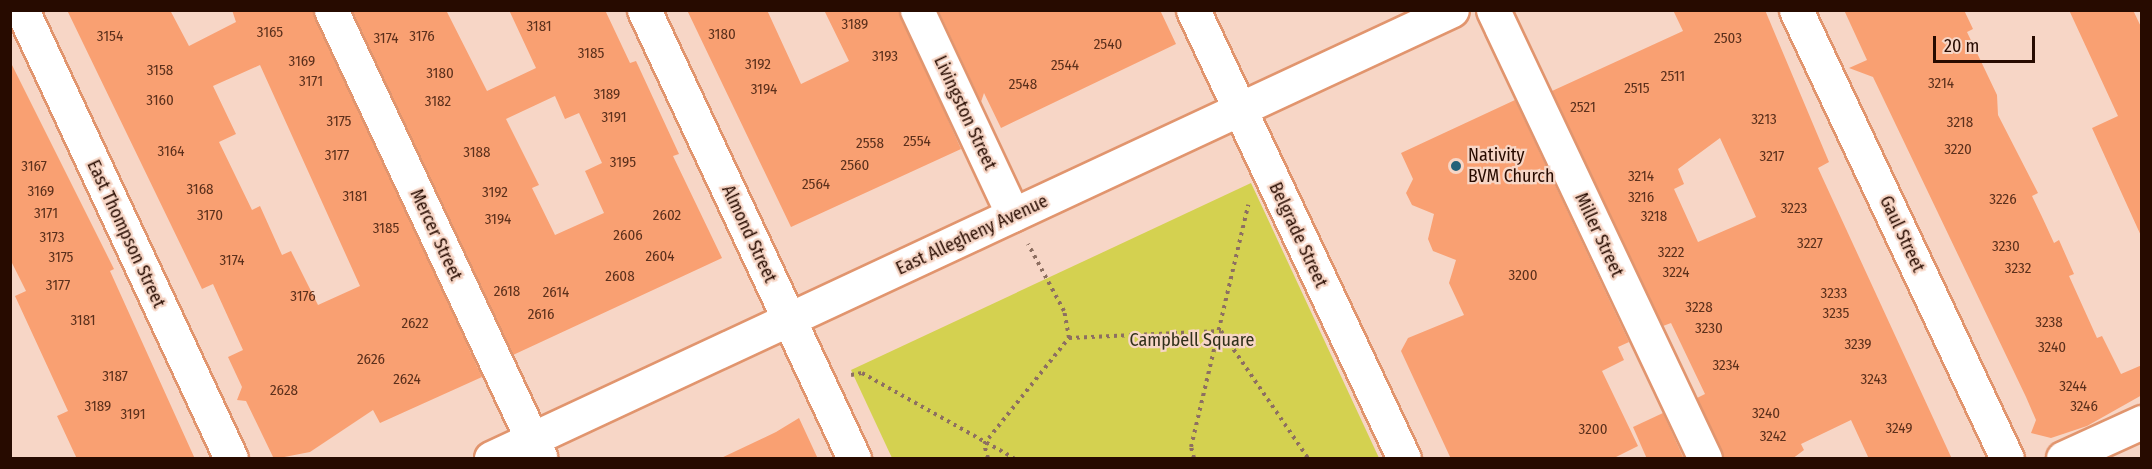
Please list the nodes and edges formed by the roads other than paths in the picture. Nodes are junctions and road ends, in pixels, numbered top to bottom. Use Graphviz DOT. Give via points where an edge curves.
graph roads {
  1 [pos="22,10"];
  2 [pos="331,10"];
  3 [pos="644,10"];
  4 [pos="917,10"];
  5 [pos="1193,10"];
  6 [pos="1452,10"];
  7 [pos="1493,10"];
  8 [pos="1796,10"];
  9 [pos="1405,21"];
  10 [pos="1240,110"];
  11 [pos="1013,215"];
  12 [pos="790,321"];
  13 [pos="2142,422"];
  14 [pos="537,449"];
  15 [pos="231,459"];
  16 [pos="490,459"];
  17 [pos="854,459"];
  18 [pos="1404,459"];
  19 [pos="1705,459"];
  20 [pos="2007,459"];
  21 [pos="2063,459"];
  1 -- 15 [label="street, East Thompson Street"];
  2 -- 14 [label="street, Mercer Street"];
  3 -- 12 [label="street, Almond Street"];
  4 -- 11 [label="street, Livingston Street"];
  5 -- 10 [label="street, Belgrade Street"];
  6 -- 9 [label="street, East Allegheny Avenue"];
  7 -- 19 [label="street, Miller Street"];
  8 -- 20 [label="street, Gaul Street"];
  9 -- 10 [label="street, East Allegheny Avenue"];
  10 -- 11 [label="street, East Allegheny Avenue"];
  10 -- 18 [label="street, Belgrade Street"];
  11 -- 12 [label="street, East Allegheny Avenue"];
  12 -- 14 [label="street, East Allegheny Avenue"];
  12 -- 17 [label="street, Almond Street"];
  13 -- 21 [label="street"];
  14 -- 16 [label="street, East Allegheny Avenue"];
}
